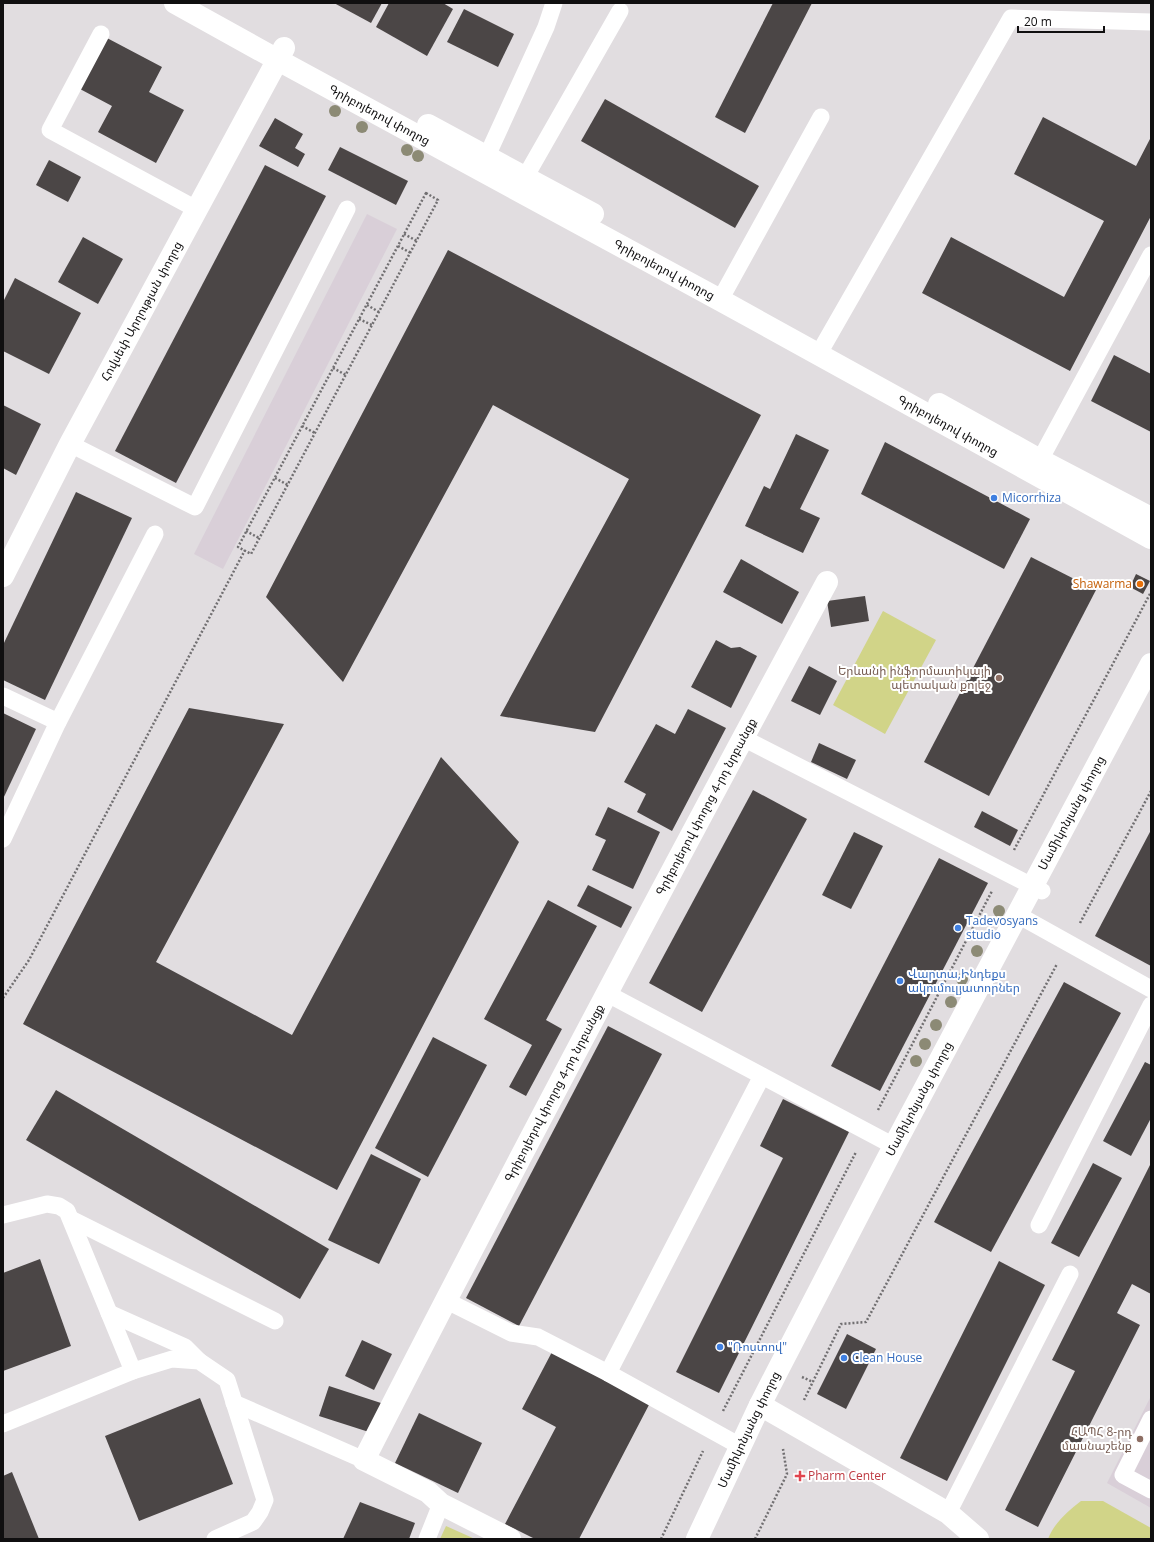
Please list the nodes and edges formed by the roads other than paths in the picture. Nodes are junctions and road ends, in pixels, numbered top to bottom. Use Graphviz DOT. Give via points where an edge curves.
graph roads {
  1 [pos="176,3"];
  2 [pos="204,3"];
  3 [pos="554,3"];
  4 [pos="620,11"];
  5 [pos="1151,22"];
  6 [pos="101,34"];
  7 [pos="281,54"];
  8 [pos="821,117"];
  9 [pos="487,156"];
  10 [pos="521,183"];
  11 [pos="347,209"];
  12 [pos="198,210"];
  13 [pos="1151,255"];
  14 [pos="723,294"];
  15 [pos="822,348"];
  16 [pos="70,444"];
  17 [pos="1040,460"];
  18 [pos="1151,518"];
  19 [pos="155,534"];
  20 [pos="1151,538"];
  21 [pos="3,576"];
  22 [pos="827,582"];
  23 [pos="1151,664"];
  24 [pos="1151,688"];
  25 [pos="3,696"];
  26 [pos="58,722"];
  27 [pos="743,738"];
  28 [pos="3,839"];
  29 [pos="1038,888"];
  30 [pos="1027,920"];
  31 [pos="1151,988"];
  32 [pos="606,993"];
  33 [pos="1151,1005"];
  34 [pos="762,1076"];
  35 [pos="894,1146"];
  36 [pos="3,1215"];
  37 [pos="71,1219"];
  38 [pos="1039,1225"];
  39 [pos="1070,1274"];
  40 [pos="445,1300"];
  41 [pos="109,1313"];
  42 [pos="275,1321"];
  43 [pos="199,1361"];
  44 [pos="133,1371"];
  45 [pos="608,1373"];
  46 [pos="234,1403"];
  47 [pos="764,1408"];
  48 [pos="1151,1419"];
  49 [pos="3,1424"];
  50 [pos="740,1446"];
  51 [pos="364,1460"];
  52 [pos="1151,1490"];
  53 [pos="441,1504"];
  54 [pos="948,1513"];
  55 [pos="215,1539"];
  56 [pos="427,1539"];
  57 [pos="510,1539"];
  58 [pos="697,1539"];
  59 [pos="708,1539"];
  60 [pos="978,1539"];
  1 -- 7 [label="street, Գրիբոյեդով փողոց"];
  2 -- 7 [label="street, Գրիբոյեդով փողոց"];
  3 -- 9 [label="lane"];
  4 -- 10 [label="lane"];
  5 -- 15 [label="lane" via="1011,18"];
  6 -- 12 [label="lane" via="50,130"];
  7 -- 9 [label="street, Գրիբոյեդով փողոց"];
  7 -- 10 [label="street, Գրիբոյեդով փողոց"];
  7 -- 12 [label="street, Հովսեփ Արղության փողոց"];
  8 -- 14 [label="lane"];
  9 -- 10 [label="street, Գրիբոյեդով փողոց"];
  10 -- 14 [label="street, Գրիբոյեդով փողոց"];
  11 -- 16 [label="lane" via="194,507"];
  12 -- 16 [label="street, Հովսեփ Արղության փողոց"];
  13 -- 17 [label="lane"];
  14 -- 15 [label="street, Գրիբոյեդով փողոց"];
  15 -- 17 [label="street, Գրիբոյեդով փողոց"];
  15 -- 20 [label="street, Գրիբոյեդով փողոց"];
  16 -- 21 [label="street, Հովսեփ Արղության փողոց"];
  17 -- 18 [label="street, Գրիբոյեդով փողոց"];
  19 -- 26 [label="lane"];
  22 -- 27 [label="street, Գրիբոյեդով փողոց 4-րդ նրբանցք"];
  23 -- 29 [label="street, Մամիկոնյանց փողոց"];
  24 -- 29 [label="street, Մամիկոնյանց փողոց"];
  25 -- 26 [label="lane"];
  26 -- 28 [label="lane"];
  27 -- 29 [label="lane"];
  27 -- 32 [label="street, Գրիբոյեդով փողոց 4-րդ նրբանցք"];
  29 -- 30 [label="street, Մամիկոնյանց փողոց"];
  29 -- 35 [label="street, Մամիկոնյանց փողոց"];
  30 -- 31 [label="lane"];
  30 -- 47 [label="street, Մամիկոնյանց փողոց"];
  32 -- 34 [label="lane"];
  32 -- 40 [label="street, Գրիբոյեդով փողոց 4-րդ նրբանցք"];
  33 -- 38 [label="lane"];
  34 -- 35 [label="lane"];
  34 -- 45 [label="lane"];
  35 -- 47 [label="street, Մամիկոնյանց փողոց"];
  36 -- 37 [label="lane" via="47,1204 59,1206 67,1211"];
  37 -- 41 [label="lane"];
  37 -- 42 [label="lane"];
  39 -- 54 [label="lane"];
  40 -- 45 [label="lane" via="512,1334 538,1337"];
  40 -- 51 [label="street, Գրիբոյեդով փողոց 4-րդ նրբանցք"];
  41 -- 43 [label="lane" via="185,1347"];
  41 -- 44 [label="lane"];
  43 -- 44 [label="lane" via="172,1359"];
  43 -- 46 [label="lane" via="227,1380"];
  44 -- 49 [label="lane"];
  45 -- 50 [label="lane"];
  46 -- 51 [label="lane"];
  46 -- 55 [label="lane" via="265,1500 253,1522"];
  47 -- 50 [label="street, Մամիկոնյանց փողոց"];
  47 -- 54 [label="street"];
  47 -- 59 [label="street, Մամիկոնյանց փողոց"];
  48 -- 52 [label="lane" via="1123,1475"];
  50 -- 58 [label="street, Մամիկոնյանց փողոց"];
  51 -- 53 [label="street" via="428,1492"];
  53 -- 56 [label="lane"];
  53 -- 57 [label="street"];
  54 -- 60 [label="street"];
}
